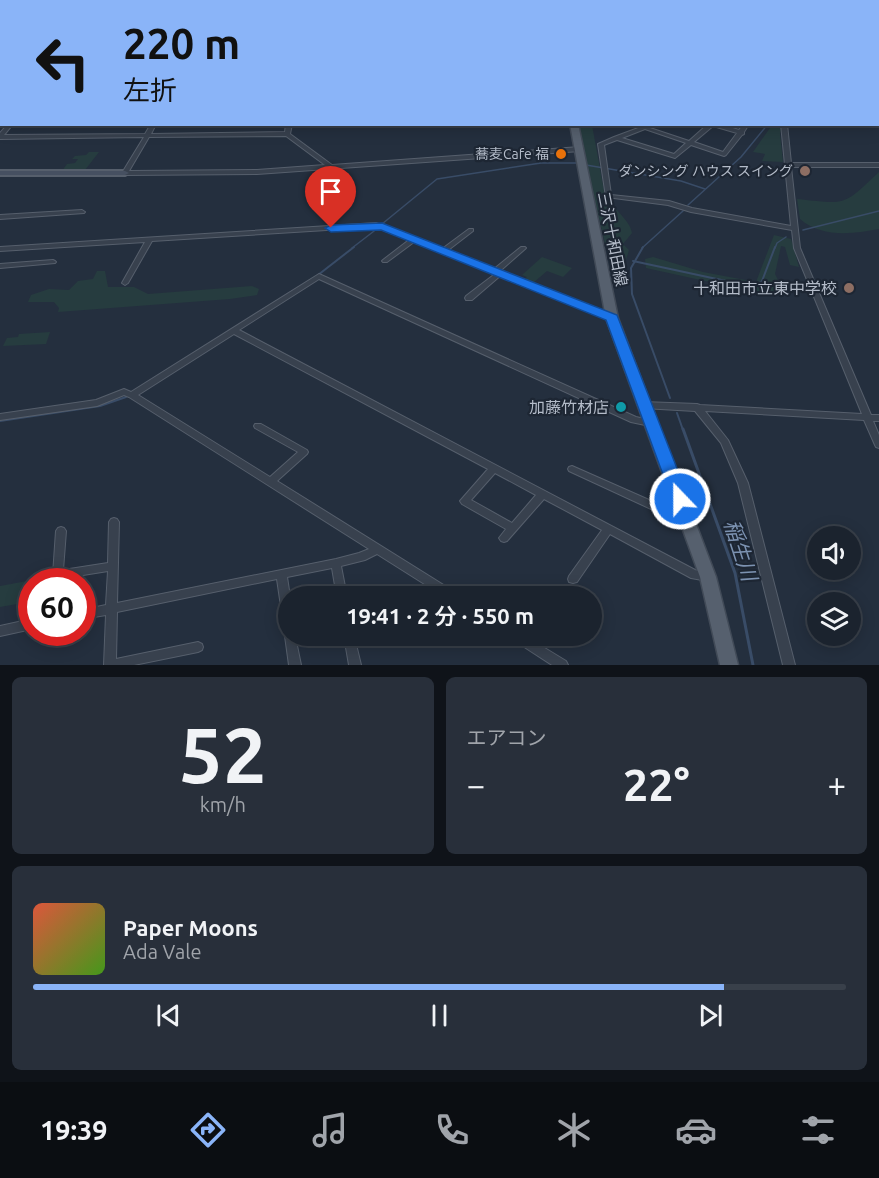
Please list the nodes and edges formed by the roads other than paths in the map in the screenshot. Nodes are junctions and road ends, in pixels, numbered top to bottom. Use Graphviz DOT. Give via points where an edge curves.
graph roads {
  1 [pos="153,126"];
  2 [pos="289,126"];
  3 [pos="574,126"];
  4 [pos="650,126"];
  5 [pos="711,126"];
  6 [pos="719,126"];
  7 [pos="746,126"];
  8 [pos="784,126"];
  9 [pos="646,128"];
  10 [pos="742,133"];
  11 [pos="287,134"];
  12 [pos="147,136"];
  13 [pos="0,137"];
  14 [pos="614,138"];
  15 [pos="689,144"];
  16 [pos="580,149"];
  17 [pos="788,165"];
  18 [pos="879,165"];
  19 [pos="331,167"];
  20 [pos="125,172"];
  21 [pos="0,173"];
  22 [pos="82,212"];
  23 [pos="0,217"];
  24 [pos="794,228"];
  25 [pos="471,230"];
  26 [pos="150,239"];
  27 [pos="415,239"];
  28 [pos="523,248"];
  29 [pos="0,249"];
  30 [pos="443,251"];
  31 [pos="385,261"];
  32 [pos="54,262"];
  33 [pos="0,266"];
  34 [pos="497,273"];
  35 [pos="125,283"];
  36 [pos="470,298"];
  37 [pos="612,318"];
  38 [pos="234,331"];
  39 [pos="132,395"];
  40 [pos="643,405"];
  41 [pos="697,407"];
  42 [pos="0,417"];
  43 [pos="867,417"];
  44 [pos="879,418"];
  45 [pos="650,423"];
  46 [pos="258,426"];
  47 [pos="879,445"];
  48 [pos="493,469"];
  49 [pos="572,469"];
  50 [pos="270,482"];
  51 [pos="543,495"];
  52 [pos="688,518"];
  53 [pos="114,522"];
  54 [pos="513,528"];
  55 [pos="608,529"];
  56 [pos="62,531"];
  57 [pos="504,538"];
  58 [pos="377,549"];
  59 [pos="336,563"];
  60 [pos="112,566"];
  61 [pos="281,574"];
  62 [pos="708,577"];
  63 [pos="573,579"];
  64 [pos="283,586"];
  65 [pos="340,586"];
  66 [pos="436,586"];
  67 [pos="113,609"];
  68 [pos="96,612"];
  69 [pos="18,627"];
  70 [pos="0,631"];
  71 [pos="292,646"];
  72 [pos="351,646"];
  73 [pos="532,646"];
  74 [pos="198,647"];
  75 [pos="110,665"];
  76 [pos="295,665"];
  77 [pos="355,665"];
  78 [pos="562,665"];
  79 [pos="729,665"];
  80 [pos="789,665"];
  1 -- 12 [label="street"];
  2 -- 11 [label="street"];
  3 -- 16 [label="main road, 三沢十和田線"];
  4 -- 9 [label="street"];
  5 -- 15 [label="street"];
  6 -- 10 [label="street"];
  7 -- 10 [label="street"];
  8 -- 17 [label="street"];
  9 -- 14 [label="street"];
  9 -- 15 [label="street"];
  10 -- 15 [label="street" via="724,154"];
  11 -- 12 [label="street"];
  11 -- 19 [label="street"];
  12 -- 13 [label="street"];
  12 -- 20 [label="street"];
  14 -- 15 [label="street" via="675,156"];
  14 -- 24 [label="street" via="600,147 608,196 669,202 692,210"];
  16 -- 19 [label="street"];
  16 -- 37 [label="main road, 三沢十和田線"];
  17 -- 18 [label="street"];
  17 -- 24 [label="street"];
  19 -- 20 [label="street" via="257,172"];
  20 -- 21 [label="street"];
  22 -- 23 [label="street"];
  24 -- 43 [label="street" via="800,256"];
  25 -- 30 [label="street"];
  26 -- 27 [label="street" via="376,225"];
  26 -- 29 [label="street"];
  26 -- 35 [label="street"];
  27 -- 30 [label="street"];
  27 -- 31 [label="street"];
  28 -- 34 [label="street"];
  30 -- 34 [label="street"];
  32 -- 33 [label="street"];
  34 -- 36 [label="street"];
  34 -- 37 [label="street"];
  37 -- 40 [label="main road, 三沢十和田線"];
  38 -- 39 [label="street"];
  38 -- 45 [label="street" via="319,276 634,420"];
  38 -- 48 [label="street"];
  39 -- 42 [label="street" via="124,392 97,403"];
  39 -- 50 [label="street"];
  40 -- 41 [label="street"];
  40 -- 45 [label="main road, 三沢十和田線"];
  41 -- 43 [label="street"];
  41 -- 80 [label="street" via="724,442 743,483"];
  43 -- 44 [label="street"];
  43 -- 47 [label="street"];
  45 -- 52 [label="main road, 三沢十和田線"];
  46 -- 50 [label="street" via="304,452"];
  48 -- 51 [label="street"];
  48 -- 54 [label="street" via="465,501"];
  49 -- 52 [label="street" via="680,518"];
  50 -- 58 [label="street"];
  51 -- 54 [label="street"];
  51 -- 55 [label="street"];
  52 -- 62 [label="main road, 三沢十和田線"];
  53 -- 60 [label="street"];
  54 -- 57 [label="street"];
  55 -- 62 [label="street" via="695,575"];
  55 -- 63 [label="street"];
  56 -- 60 [label="street" via="57,575"];
  58 -- 59 [label="street"];
  58 -- 66 [label="street"];
  59 -- 61 [label="street"];
  59 -- 65 [label="street"];
  60 -- 67 [label="street"];
  61 -- 64 [label="street"];
  61 -- 67 [label="street"];
  62 -- 79 [label="main road, 三沢十和田線"];
  67 -- 68 [label="street"];
  67 -- 75 [label="street"];
  69 -- 70 [label="street"];
  71 -- 76 [label="street"];
  72 -- 77 [label="street"];
  73 -- 78 [label="street"];
  74 -- 75 [label="street"];
}
